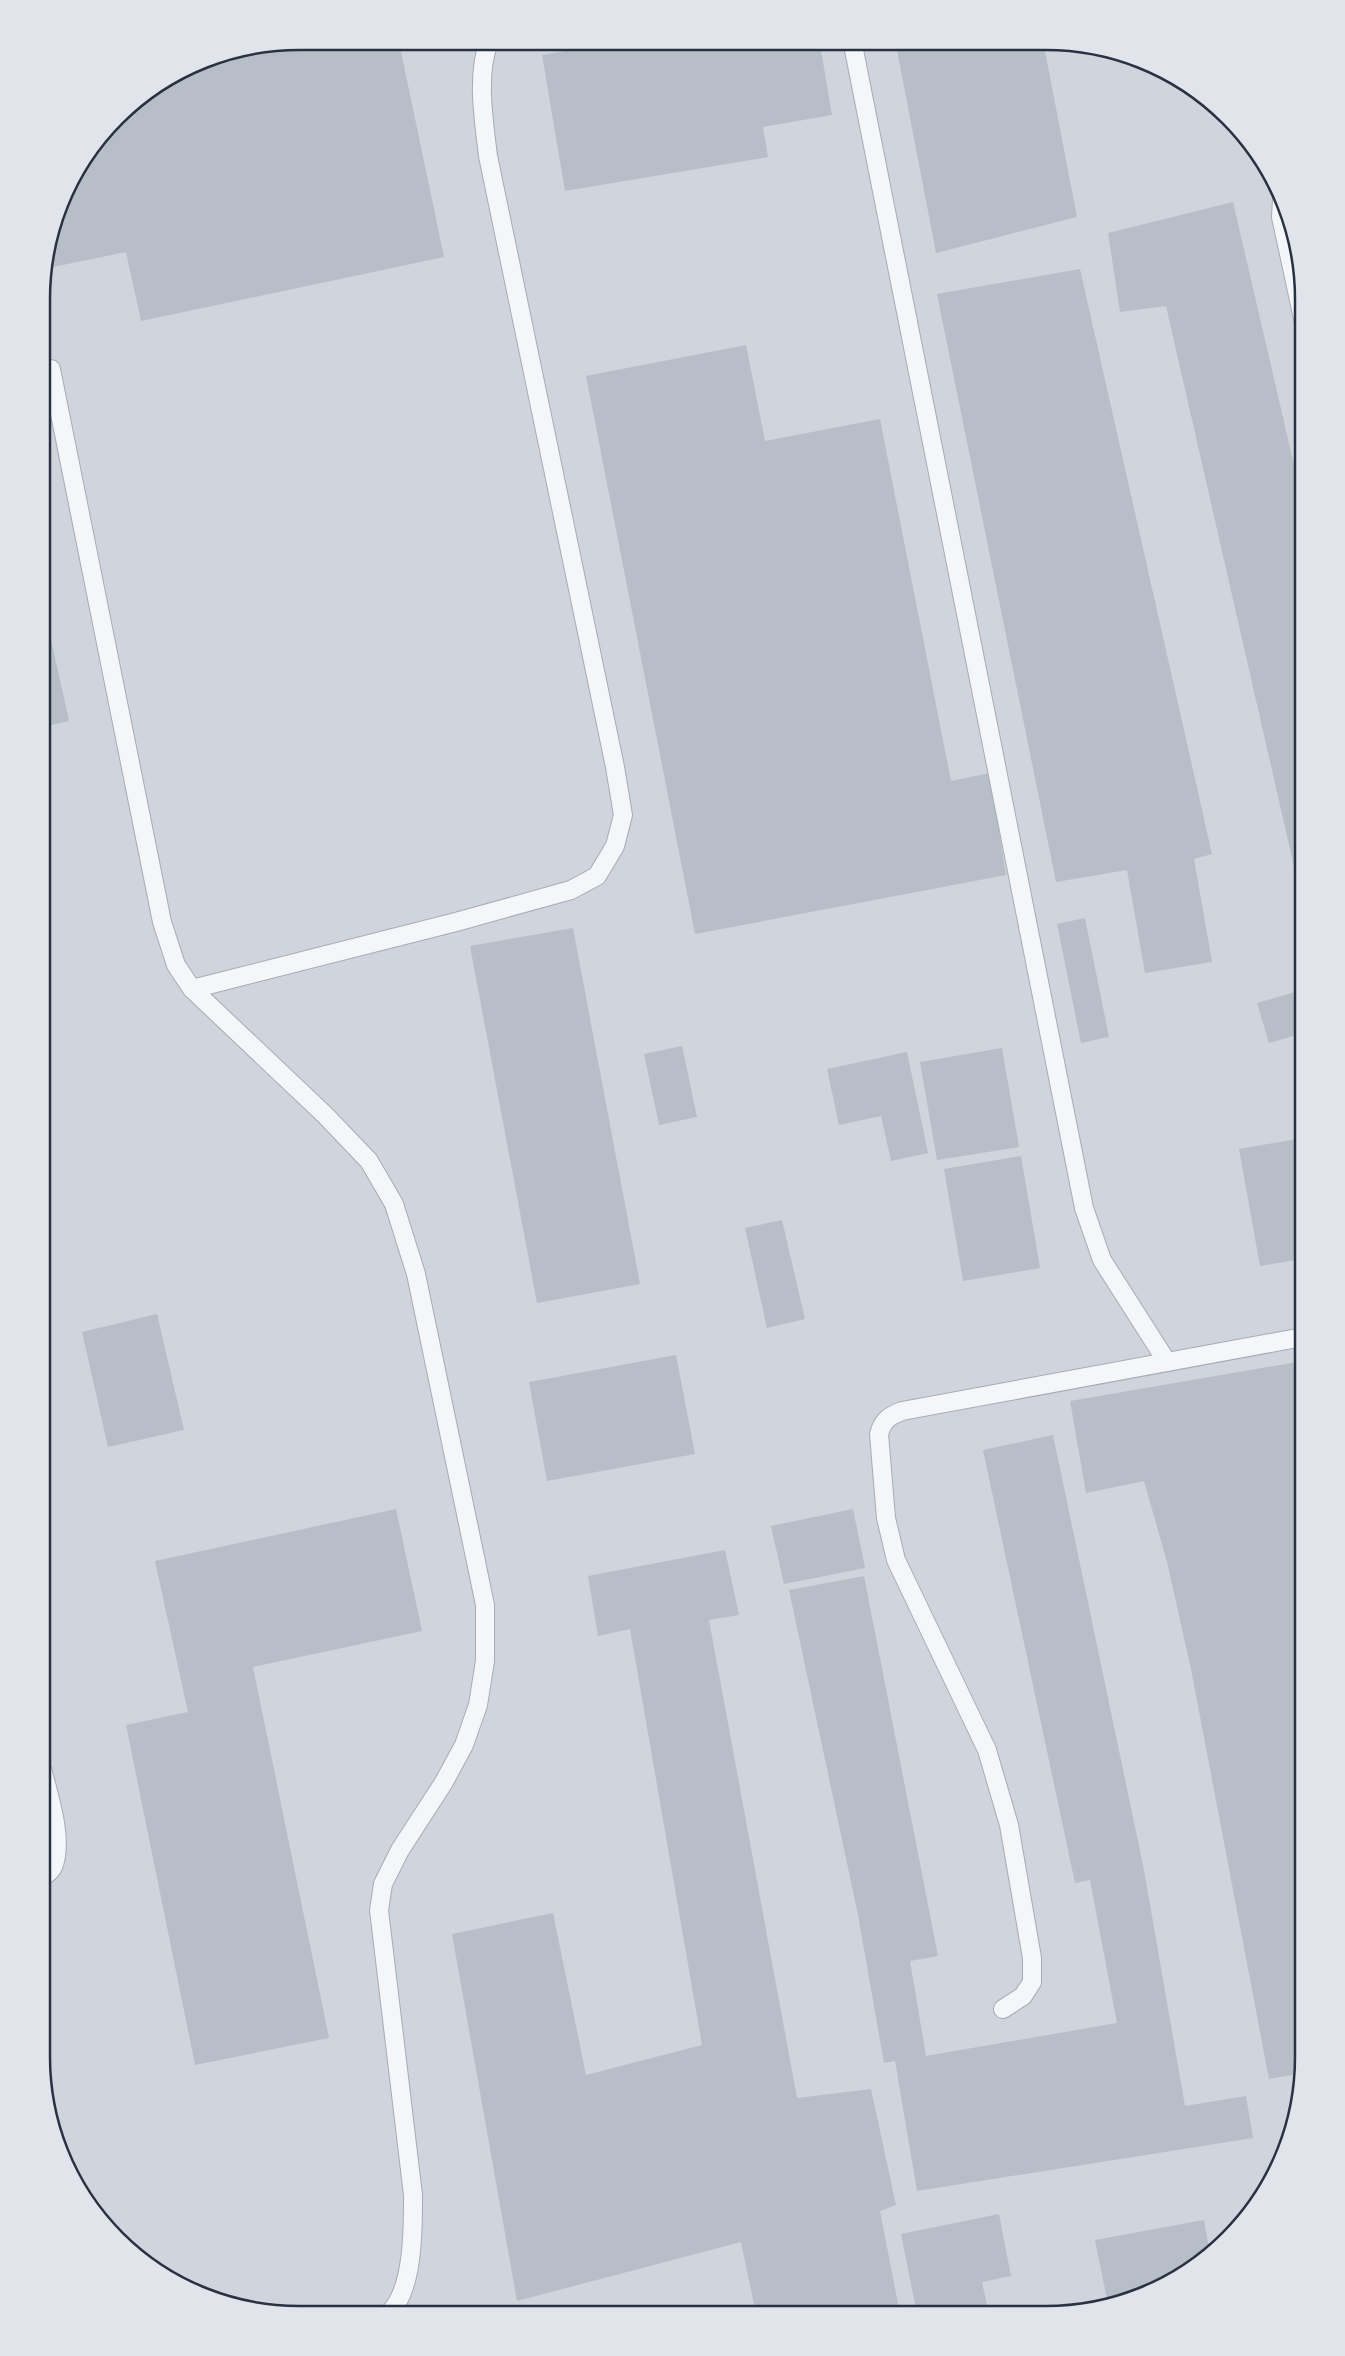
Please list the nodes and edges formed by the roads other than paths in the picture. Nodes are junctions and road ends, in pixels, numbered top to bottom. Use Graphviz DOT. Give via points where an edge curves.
graph roads {
  1 [pos="485,50"];
  2 [pos="854,50"];
  3 [pos="1281,217"];
  4 [pos="1294,275"];
  5 [pos="51,369"];
  6 [pos="192,988"];
  7 [pos="1295,1338"];
  8 [pos="1166,1362"];
  9 [pos="50,1803"];
  10 [pos="50,1871"];
  11 [pos="1003,2009"];
  12 [pos="395,2306"];
  1 -- 6 [label="lane" via="482,109 488,156 616,767 623,816 616,846 597,876 571,890"];
  2 -- 8 [label="lane" via="1084,1208 1102,1260"];
  3 -- 4 [label="lane"];
  5 -- 6 [label="lane" via="162,922 176,964"];
  6 -- 12 [label="lane" via="369,1161 394,1204 416,1274 485,1605 485,1661 478,1705 464,1745 383,1884 380,1910 413,2195 413,2240 405,2284"];
  7 -- 8 [label="lane"];
  8 -- 11 [label="lane" via="902,1411 888,1416 881,1425 886,1518 896,1560 987,1750 1009,1825 1032,1958 1032,1982 1023,1996"];
  9 -- 10 [label="lane" via="57,1849"];
}
